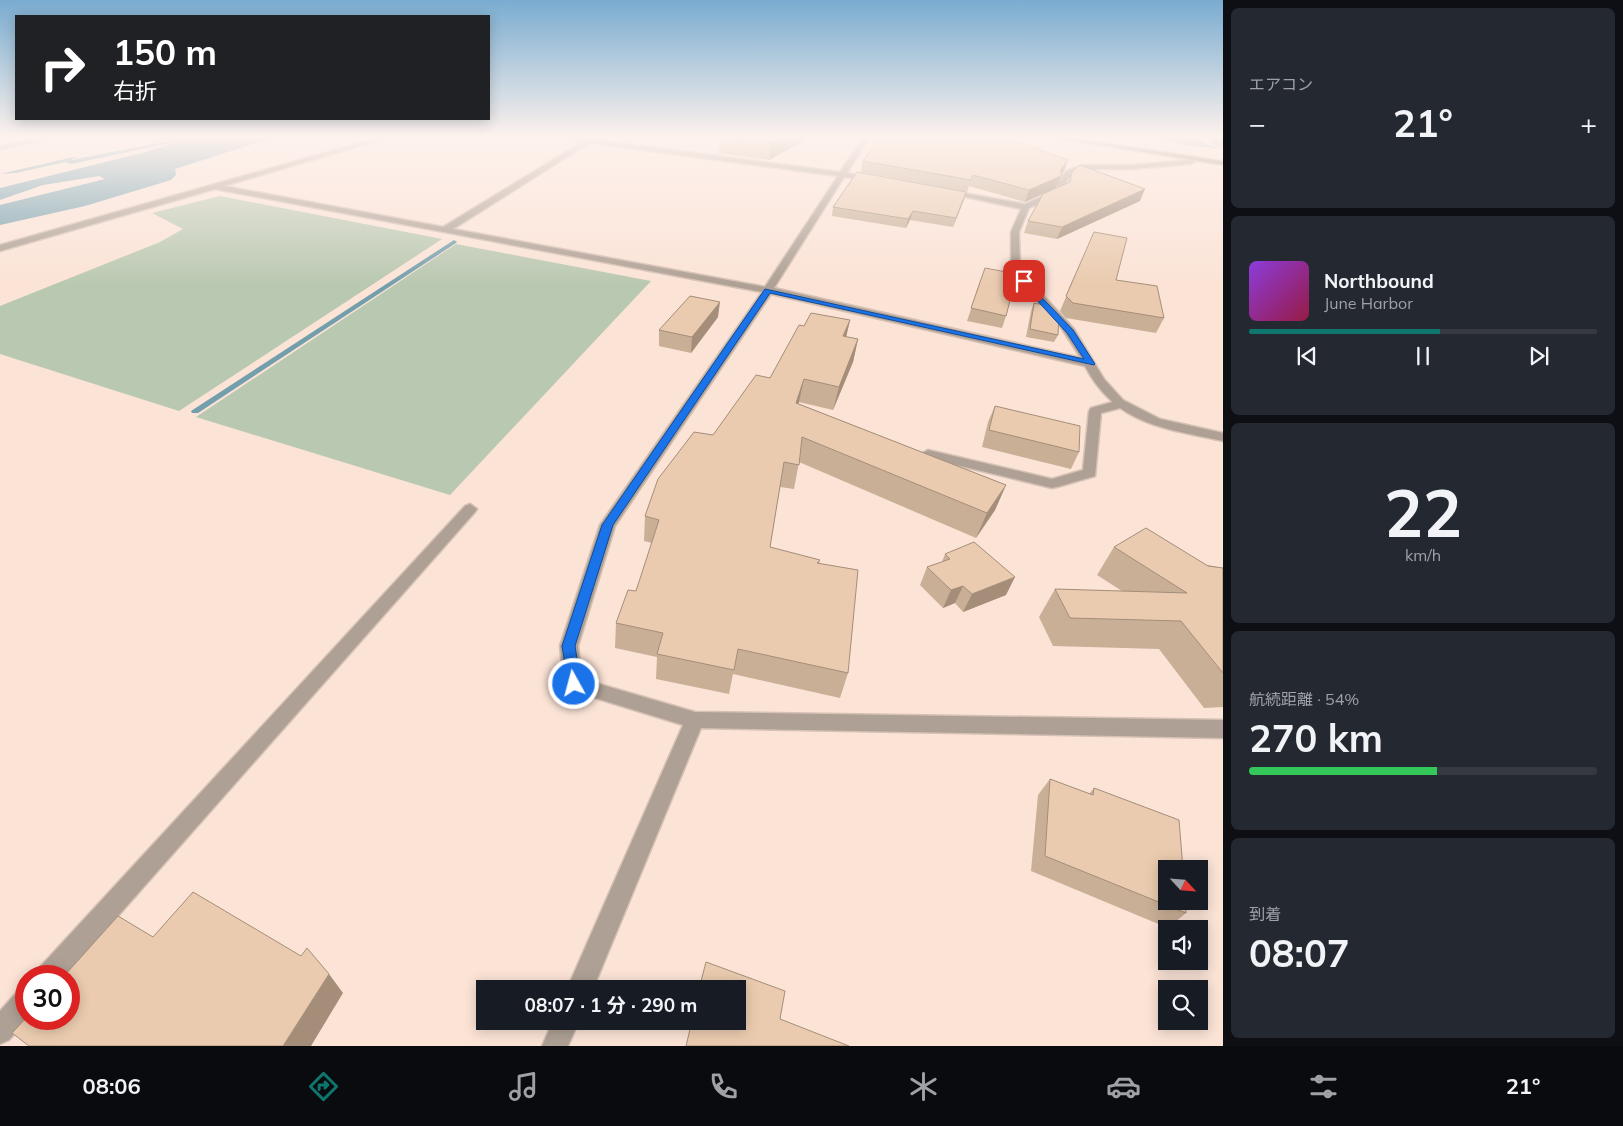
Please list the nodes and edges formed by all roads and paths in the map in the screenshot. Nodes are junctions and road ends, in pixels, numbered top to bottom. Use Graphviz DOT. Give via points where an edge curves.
graph roads {
  1 [pos="216,187"];
  2 [pos="514,187"];
  3 [pos="833,187"];
  4 [pos="1062,187"];
  5 [pos="939,191"];
  6 [pos="1026,207"];
  7 [pos="446,229"];
  8 [pos="0,248"];
  9 [pos="768,290"];
  10 [pos="1091,364"];
  11 [pos="1120,404"];
  12 [pos="1223,437"];
  13 [pos="928,454"];
  14 [pos="470,509"];
  15 [pos="695,720"];
  16 [pos="1223,729"];
  17 [pos="59,965"];
  18 [pos="584,980"];
  19 [pos="15,1013"];
  20 [pos="0,1030"];
  21 [pos="562,1030"];
  22 [pos="555,1046"];
  1 -- 7 [label="street"];
  1 -- 8 [label="street"];
  2 -- 7 [label="street"];
  3 -- 9 [label="street"];
  4 -- 6 [label="street" via="1062,190"];
  5 -- 6 [label="street"];
  6 -- 10 [label="street" via="1016,232 1016,272 1070,331"];
  7 -- 9 [label="street"];
  9 -- 10 [label="street"];
  9 -- 15 [label="street" via="608,525 569,646 574,684"];
  10 -- 11 [label="street" via="1099,383"];
  11 -- 12 [label="street" via="1155,422"];
  11 -- 13 [label="street" via="1095,411 1090,473 1052,484"];
  14 -- 17 [label="street"];
  15 -- 16 [label="street"];
  15 -- 18 [label="street"];
  19 -- 20 [label="street"];
  21 -- 22 [label="street"];
}
